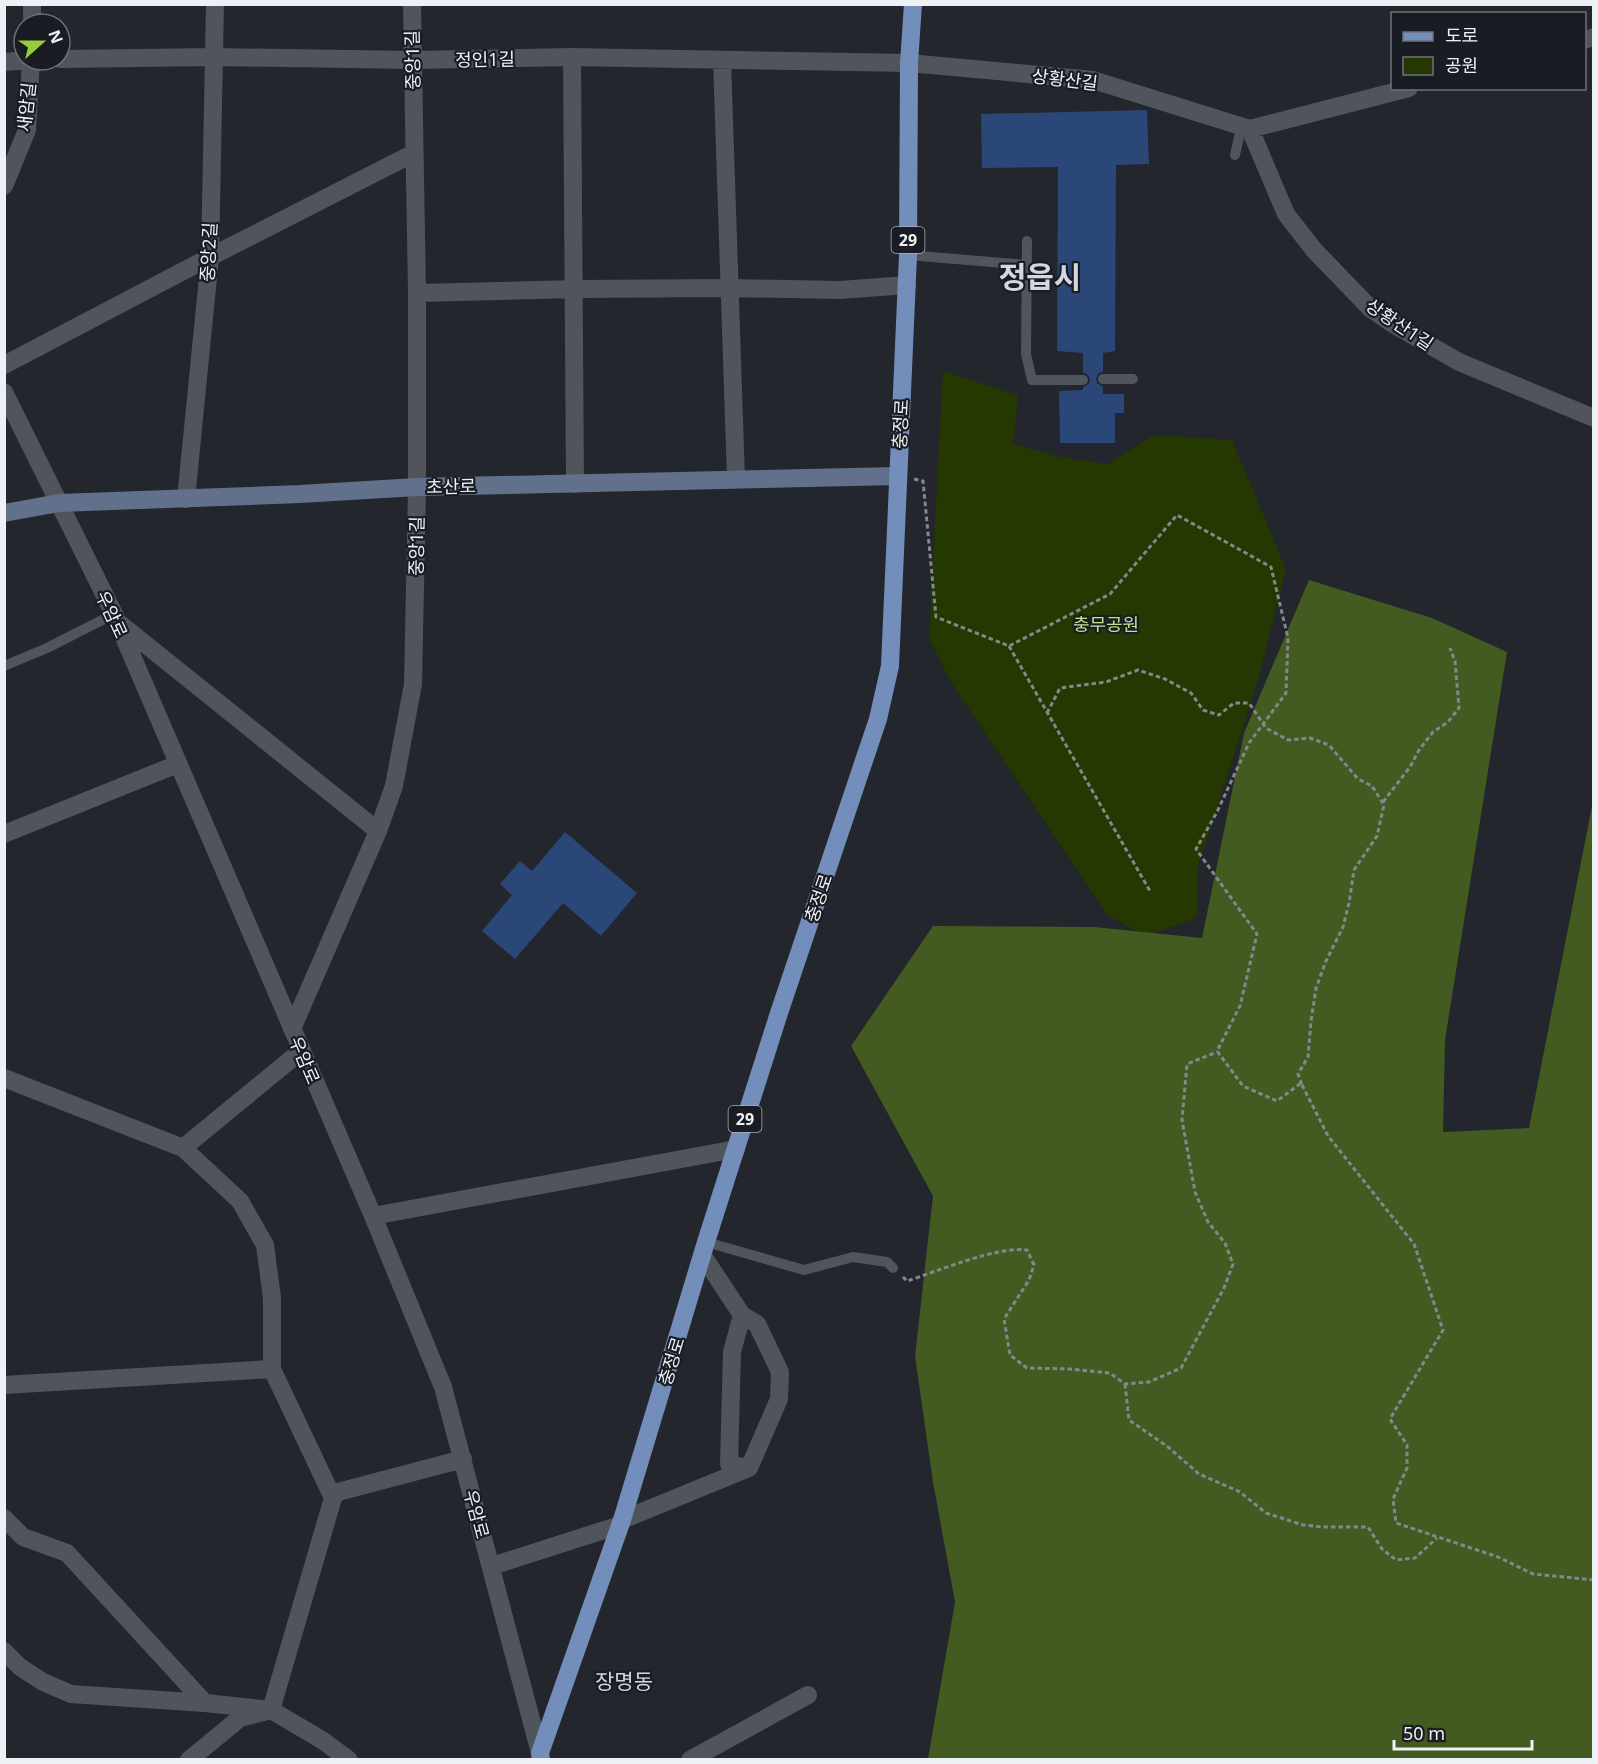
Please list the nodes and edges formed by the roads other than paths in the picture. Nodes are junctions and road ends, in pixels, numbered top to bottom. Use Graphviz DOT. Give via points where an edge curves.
graph roads {
  1 [pos="215,4"];
  2 [pos="412,4"];
  3 [pos="913,4"];
  4 [pos="214,57"];
  5 [pos="572,57"];
  6 [pos="72,59"];
  7 [pos="412,60"];
  8 [pos="722,60"];
  9 [pos="909,63"];
  10 [pos="29,72"];
  11 [pos="1401,90"];
  12 [pos="1246,129"];
  13 [pos="414,153"];
  14 [pos="1235,155"];
  15 [pos="4,186"];
  16 [pos="1027,241"];
  17 [pos="908,255"];
  18 [pos="210,257"];
  19 [pos="1027,265"];
  20 [pos="907,285"];
  21 [pos="729,288"];
  22 [pos="575,289"];
  23 [pos="417,293"];
  24 [pos="4,365"];
  25 [pos="1103,379"];
  26 [pos="1133,379"];
  27 [pos="1083,380"];
  28 [pos="4,392"];
  29 [pos="1593,418"];
  30 [pos="898,476"];
  31 [pos="736,479"];
  32 [pos="575,484"];
  33 [pos="417,487"];
  34 [pos="186,499"];
  35 [pos="59,503"];
  36 [pos="4,513"];
  37 [pos="115,618"];
  38 [pos="4,666"];
  39 [pos="178,764"];
  40 [pos="378,831"];
  41 [pos="4,834"];
  42 [pos="292,1029"];
  43 [pos="301,1051"];
  44 [pos="4,1078"];
  45 [pos="183,1148"];
  46 [pos="735,1149"];
  47 [pos="373,1216"];
  48 [pos="705,1249"];
  49 [pos="892,1268"];
  50 [pos="742,1315"];
  51 [pos="272,1369"];
  52 [pos="4,1385"];
  53 [pos="462,1459"];
  54 [pos="749,1468"];
  55 [pos="333,1498"];
  56 [pos="4,1518"];
  57 [pos="621,1522"];
  58 [pos="492,1566"];
  59 [pos="4,1651"];
  60 [pos="808,1695"];
  61 [pos="205,1703"];
  62 [pos="271,1710"];
  63 [pos="541,1756"];
  64 [pos="189,1760"];
  65 [pos="349,1760"];
  66 [pos="690,1760"];
  1 -- 4 [label="street, 중앙2길"];
  2 -- 7 [label="street, 중앙1길"];
  3 -- 9 [label="main road, 충정로 / 29"];
  4 -- 6 [label="street, 정인1길"];
  4 -- 7 [label="street, 정인1길"];
  4 -- 18 [label="street, 중앙2길"];
  5 -- 7 [label="street, 정인1길"];
  5 -- 8 [label="street, 정인1길"];
  5 -- 22 [label="street"];
  7 -- 13 [label="street, 중앙1길"];
  8 -- 9 [label="street, 정인1길"];
  8 -- 21 [label="street"];
  9 -- 12 [label="street, 상황산길" via="1093,80"];
  9 -- 17 [label="main road, 충정로 / 29"];
  10 -- 15 [label="street, 새암길" via="27,130"];
  11 -- 12 [label="street"];
  12 -- 14 [label="lane"];
  12 -- 29 [label="street, 상황산1길" via="1286,214 1314,250 1370,308 1459,362"];
  13 -- 18 [label="street"];
  13 -- 23 [label="street, 중앙1길"];
  16 -- 19 [label="lane"];
  17 -- 19 [label="lane"];
  17 -- 20 [label="main road, 충정로 / 29"];
  18 -- 24 [label="street"];
  18 -- 34 [label="street, 중앙2길"];
  19 -- 27 [label="lane" via="1026,354 1032,380"];
  20 -- 21 [label="street" via="840,290"];
  20 -- 30 [label="main road, 충정로 / 29"];
  21 -- 22 [label="street"];
  21 -- 31 [label="street"];
  22 -- 23 [label="street"];
  22 -- 32 [label="street"];
  23 -- 33 [label="street, 중앙1길"];
  25 -- 26 [label="lane"];
  28 -- 35 [label="street, 우암로"];
  30 -- 31 [label="street, 초산로"];
  30 -- 46 [label="main road, 충정로 / 29" via="890,666 878,719"];
  31 -- 32 [label="street, 초산로"];
  32 -- 33 [label="street, 초산로"];
  33 -- 34 [label="street, 초산로"];
  33 -- 40 [label="street, 중앙1길" via="413,684 394,786"];
  34 -- 35 [label="street, 초산로"];
  35 -- 36 [label="street, 초산로"];
  35 -- 37 [label="street, 우암로"];
  37 -- 38 [label="lane"];
  37 -- 39 [label="street, 우암로"];
  37 -- 40 [label="street"];
  39 -- 41 [label="street"];
  39 -- 42 [label="street, 우암로"];
  40 -- 42 [label="street, 중앙1길"];
  42 -- 43 [label="street, 우암로"];
  43 -- 45 [label="street"];
  43 -- 47 [label="street, 우암로"];
  44 -- 45 [label="street"];
  45 -- 51 [label="street" via="240,1201 265,1245 272,1298"];
  46 -- 47 [label="street"];
  46 -- 48 [label="main road, 충정로 / 29"];
  47 -- 53 [label="street, 우암로" via="443,1387"];
  48 -- 49 [label="lane" via="804,1270 853,1257 887,1262"];
  48 -- 50 [label="street"];
  48 -- 57 [label="main road, 충정로 / 29"];
  50 -- 54 [label="street" via="732,1352 729,1464"];
  50 -- 54 [label="street" via="757,1324 780,1372 779,1399"];
  51 -- 52 [label="street"];
  51 -- 55 [label="street"];
  53 -- 55 [label="street" via="338,1492"];
  53 -- 58 [label="street, 우암로"];
  54 -- 57 [label="street"];
  55 -- 62 [label="street"];
  56 -- 61 [label="street" via="23,1537 67,1553"];
  57 -- 58 [label="street"];
  57 -- 63 [label="main road, 충정로 / 29"];
  58 -- 63 [label="street, 우암로"];
  59 -- 61 [label="street" via="20,1667 71,1694"];
  60 -- 66 [label="street"];
  61 -- 62 [label="street"];
  62 -- 64 [label="street" via="240,1718"];
  62 -- 65 [label="street"];
}
